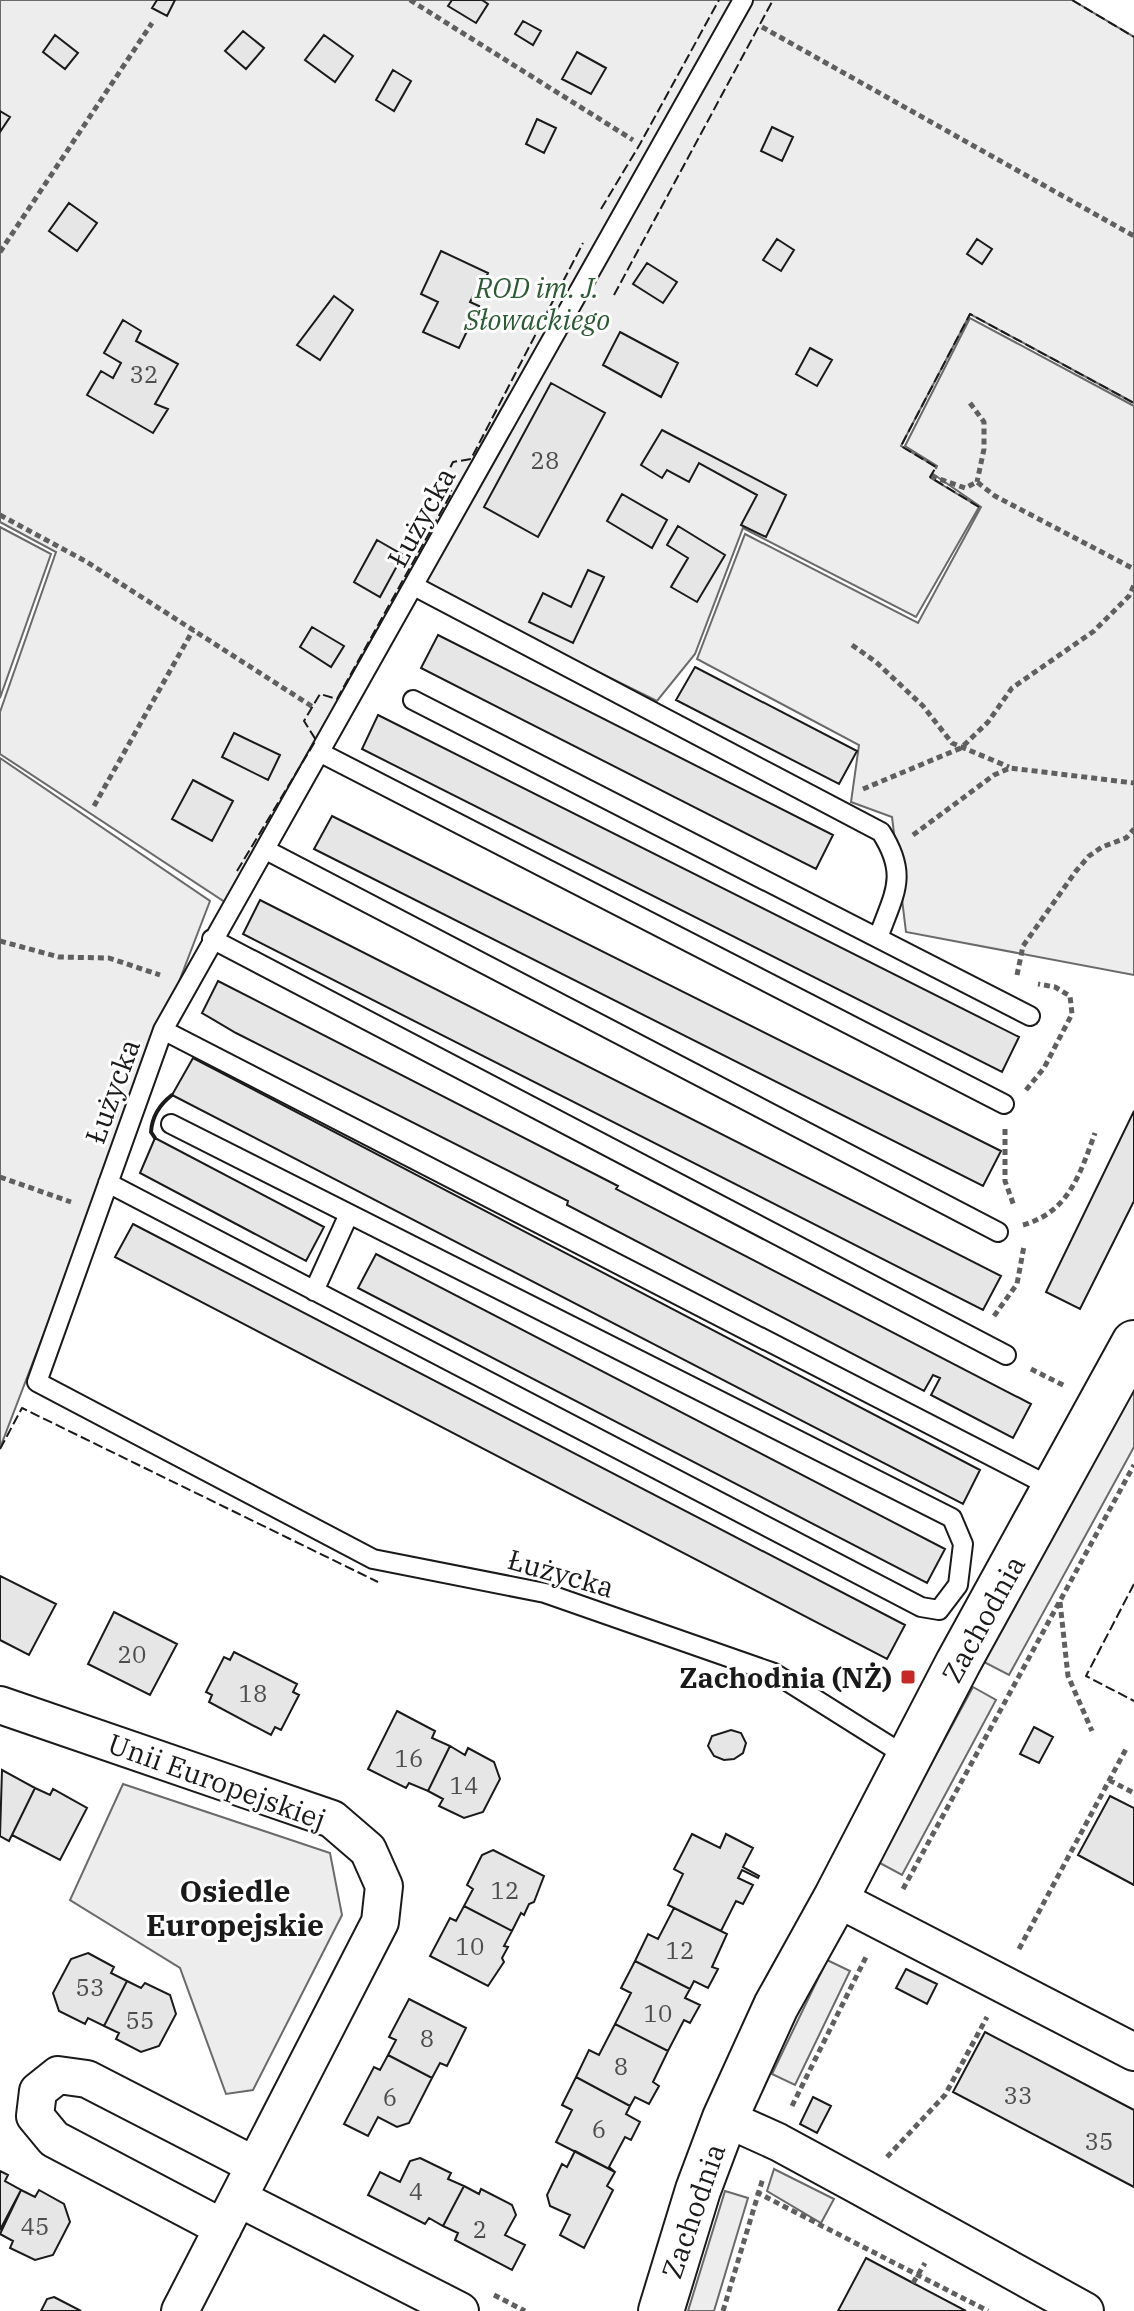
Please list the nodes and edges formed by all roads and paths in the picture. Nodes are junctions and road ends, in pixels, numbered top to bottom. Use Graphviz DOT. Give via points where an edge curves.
graph roads {
  1 [pos="410,0"];
  2 [pos="740,6"];
  3 [pos="152,23"];
  4 [pos="656,155"];
  5 [pos="1134,236"];
  6 [pos="0,252"];
  7 [pos="970,403"];
  8 [pos="931,476"];
  9 [pos="977,482"];
  10 [pos="0,515"];
  11 [pos="1134,569"];
  12 [pos="1134,585"];
  13 [pos="414,586"];
  14 [pos="193,630"];
  15 [pos="852,645"];
  16 [pos="413,700"];
  17 [pos="338,721"];
  18 [pos="961,748"];
  19 [pos="321,753"];
  20 [pos="1010,768"];
  21 [pos="1134,783"];
  22 [pos="94,806"];
  23 [pos="837,808"];
  24 [pos="1134,829"];
  25 [pos="891,848"];
  26 [pos="266,850"];
  27 [pos="878,938"];
  28 [pos="212,939"];
  29 [pos="0,941"];
  30 [pos="1016,984"];
  31 [pos="183,993"];
  32 [pos="1013,1007"];
  33 [pos="1030,1016"];
  34 [pos="163,1030"];
  35 [pos="1012,1100"];
  36 [pos="171,1124"];
  37 [pos="1005,1124"];
  38 [pos="1095,1133"];
  39 [pos="0,1177"];
  40 [pos="108,1183"];
  41 [pos="98,1212"];
  42 [pos="349,1214"];
  43 [pos="998,1232"];
  44 [pos="1022,1268"];
  45 [pos="314,1291"];
  46 [pos="1134,1343"];
  47 [pos="1006,1355"];
  48 [pos="1043,1375"];
  49 [pos="1066,1387"];
  50 [pos="1134,1465"];
  51 [pos="1055,1489"];
  52 [pos="1060,1601"];
  53 [pos="0,1705"];
  54 [pos="1092,1731"];
  55 [pos="1126,1749"];
  56 [pos="909,1758"];
  57 [pos="1109,1780"];
  58 [pos="1134,1793"];
  59 [pos="836,1898"];
  60 [pos="885,1922"];
  61 [pos="1001,1983"];
  62 [pos="988,2016"];
  63 [pos="1134,2052"];
  64 [pos="725,2118"];
  65 [pos="778,2142"];
  66 [pos="254,2165"];
  67 [pos="859,2186"];
  68 [pos="756,2192"];
  69 [pos="230,2213"];
  70 [pos="471,2300"];
  71 [pos="180,2311"];
  72 [pos="525,2311"];
  73 [pos="661,2311"];
  74 [pos="723,2311"];
  75 [pos="988,2311"];
  76 [pos="1085,2311"];
  1 -- 4 [label="path"];
  2 -- 4 [label="lane, Łużycka"];
  2 -- 5 [label="path"];
  3 -- 6 [label="path"];
  4 -- 13 [label="lane, Łużycka"];
  7 -- 9 [label="path" via="984,422"];
  8 -- 9 [label="path" via="965,488"];
  9 -- 11 [label="path"];
  10 -- 14 [label="path" via="87,562"];
  12 -- 18 [label="path" via="1094,631 1012,688"];
  13 -- 17 [label="lane, Łużycka"];
  13 -- 23 [label="lane"];
  14 -- 17 [label="path"];
  14 -- 22 [label="path"];
  15 -- 18 [label="path" via="923,706"];
  16 -- 27 [label="lane"];
  17 -- 19 [label="lane, Łużycka"];
  18 -- 20 [label="path"];
  18 -- 23 [label="path" via="870,784"];
  19 -- 26 [label="lane, Łużycka"];
  19 -- 35 [label="lane"];
  20 -- 21 [label="path"];
  20 -- 25 [label="path"];
  23 -- 25 [label="lane" via="881,832"];
  24 -- 30 [label="path" via="1089,856 1076,871 1023,946"];
  25 -- 27 [label="lane" via="898,880"];
  26 -- 28 [label="lane, Łużycka"];
  26 -- 43 [label="lane"];
  27 -- 32 [label="lane"];
  28 -- 31 [label="lane, Łużycka"];
  28 -- 47 [label="lane"];
  29 -- 31 [label="path" via="59,957 109,958 162,975"];
  30 -- 32 [label="path"];
  30 -- 35 [label="path" via="1055,987 1070,996 1072,1014 1044,1068"];
  31 -- 34 [label="lane, Łużycka"];
  32 -- 33 [label="lane"];
  34 -- 40 [label="lane, Łużycka"];
  34 -- 51 [label="lane"];
  36 -- 42 [label="lane"];
  37 -- 38 [label="path" via="1005,1181 1021,1228 1062,1204"];
  39 -- 41 [label="path"];
  40 -- 41 [label="lane, Łużycka"];
  40 -- 45 [label="lane"];
  41 -- 56 [label="lane, Łużycka" via="37,1382 373,1559 545,1593 774,1673"];
  42 -- 45 [label="lane"];
  42 -- 45 [label="lane" via="952,1518 963,1544 958,1585 939,1610 921,1607"];
  44 -- 47 [label="path" via="989,1323"];
  46 -- 51 [label="street, Zachodnia"];
  48 -- 49 [label="path"];
  50 -- 52 [label="path"];
  51 -- 56 [label="street, Zachodnia"];
  52 -- 54 [label="path" via="1068,1676"];
  52 -- 60 [label="path"];
  53 -- 66 [label="street, Unii Europejskiej" via="332,1819 368,1850 384,1886 380,1922"];
  55 -- 57 [label="path"];
  56 -- 59 [label="street, Zachodnia"];
  57 -- 58 [label="path"];
  57 -- 61 [label="path"];
  59 -- 60 [label="street"];
  59 -- 64 [label="street, Zachodnia" via="776,2006"];
  60 -- 61 [label="street"];
  60 -- 65 [label="path" via="845,1995"];
  61 -- 63 [label="street"];
  62 -- 67 [label="path" via="945,2095"];
  64 -- 65 [label="street"];
  64 -- 73 [label="street, Zachodnia"];
  65 -- 67 [label="street"];
  65 -- 68 [label="path"];
  66 -- 69 [label="street, Unii Europejskiej"];
  66 -- 69 [label="street" via="87,2079 58,2075 38,2091 35,2116 54,2139"];
  67 -- 76 [label="street"];
  68 -- 74 [label="path"];
  68 -- 75 [label="path"];
  69 -- 70 [label="street"];
  69 -- 71 [label="street, Unii Europejskiej"];
  70 -- 72 [label="path"];
}
